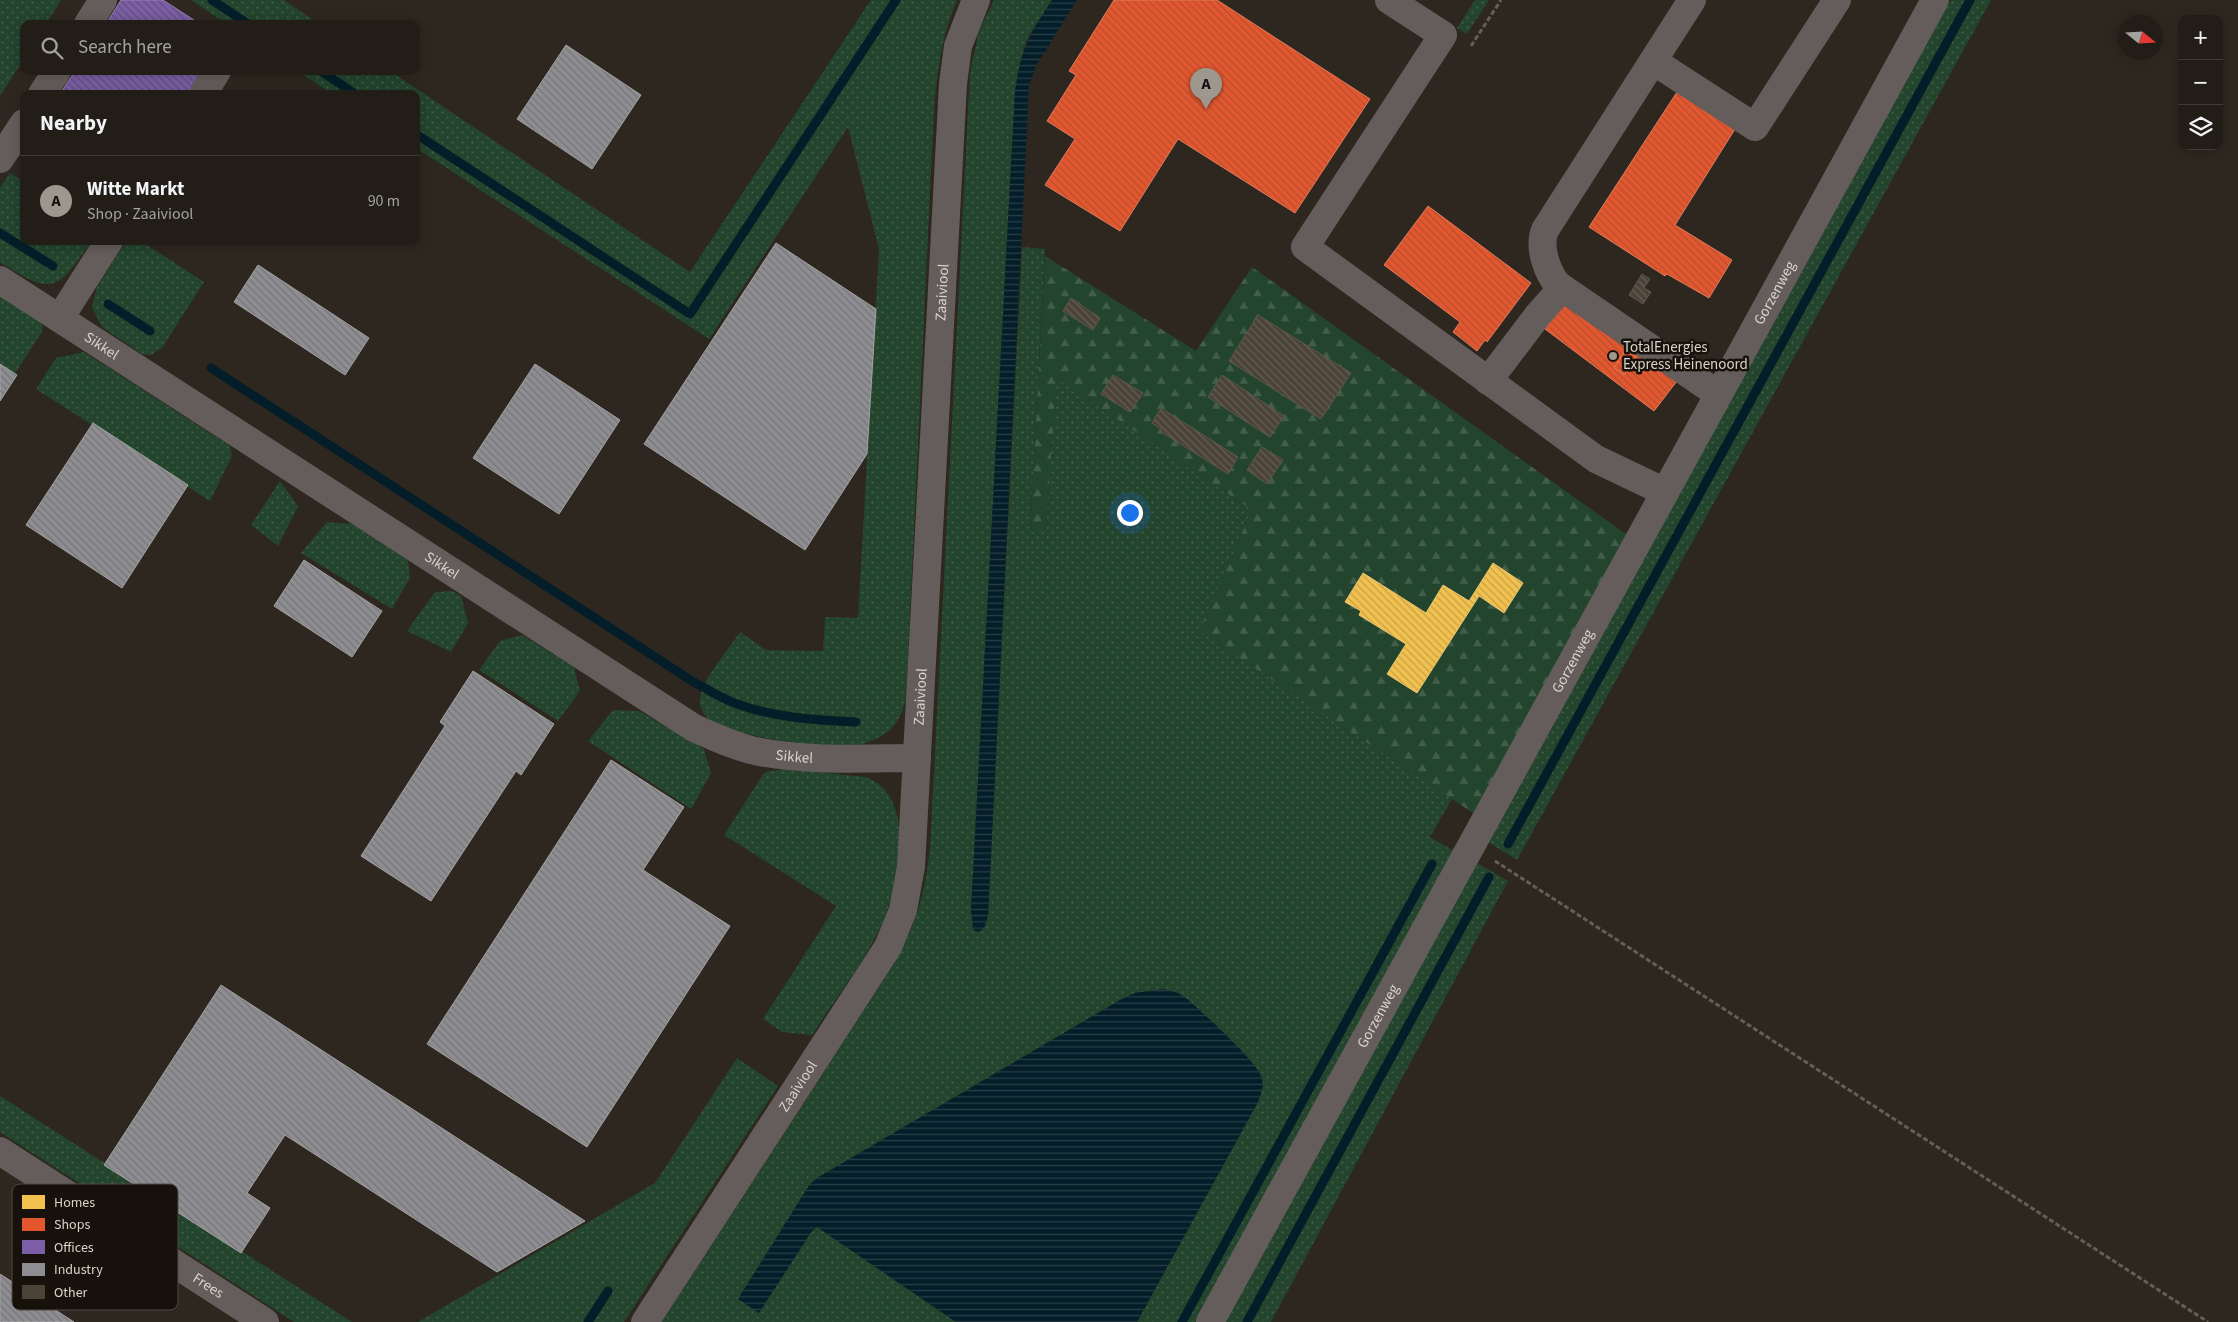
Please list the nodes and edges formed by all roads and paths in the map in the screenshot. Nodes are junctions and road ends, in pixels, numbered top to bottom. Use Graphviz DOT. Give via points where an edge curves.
graph roads {
  1 [pos="103,0"];
  2 [pos="976,0"];
  3 [pos="1389,0"];
  4 [pos="1500,0"];
  5 [pos="1692,0"];
  6 [pos="1837,0"];
  7 [pos="1935,0"];
  8 [pos="90,20"];
  9 [pos="1468,51"];
  10 [pos="1653,61"];
  11 [pos="54,75"];
  12 [pos="215,75"];
  13 [pos="45,90"];
  14 [pos="205,90"];
  15 [pos="20,129"];
  16 [pos="0,159"];
  17 [pos="106,245"];
  18 [pos="0,280"];
  19 [pos="1562,288"];
  20 [pos="60,318"];
  21 [pos="1488,381"];
  22 [pos="1718,394"];
  23 [pos="1665,492"];
  24 [pos="916,758"];
  25 [pos="1470,845"];
  26 [pos="0,1150"];
  27 [pos="52,1184"];
  28 [pos="178,1266"];
  29 [pos="265,1322"];
  30 [pos="645,1322"];
  31 [pos="1210,1322"];
  32 [pos="2208,1322"];
  1 -- 8 [label="street"];
  2 -- 24 [label="street, Zaaiviool" via="958,46 953,84"];
  3 -- 21 [label="street" via="1443,35 1305,247"];
  4 -- 9 [label="path"];
  5 -- 10 [label="street"];
  6 -- 10 [label="street" via="1754,127"];
  7 -- 22 [label="street, Gorzenweg"];
  10 -- 19 [label="street" via="1542,237 1543,252 1553,277"];
  11 -- 13 [label="street"];
  12 -- 14 [label="street"];
  15 -- 16 [label="street"];
  17 -- 20 [label="street"];
  18 -- 20 [label="street, Sikkel"];
  19 -- 21 [label="street" via="1538,314"];
  19 -- 22 [label="street"];
  20 -- 24 [label="street, Sikkel" via="694,728 734,745 784,756"];
  21 -- 23 [label="street" via="1596,459"];
  22 -- 23 [label="street, Gorzenweg"];
  23 -- 25 [label="street, Gorzenweg"];
  24 -- 30 [label="street, Zaaiviool" via="911,867 903,910 888,947"];
  25 -- 31 [label="street, Gorzenweg"];
  25 -- 32 [label="path"];
  26 -- 27 [label="street, Frees"];
  28 -- 29 [label="street, Frees"];
}
